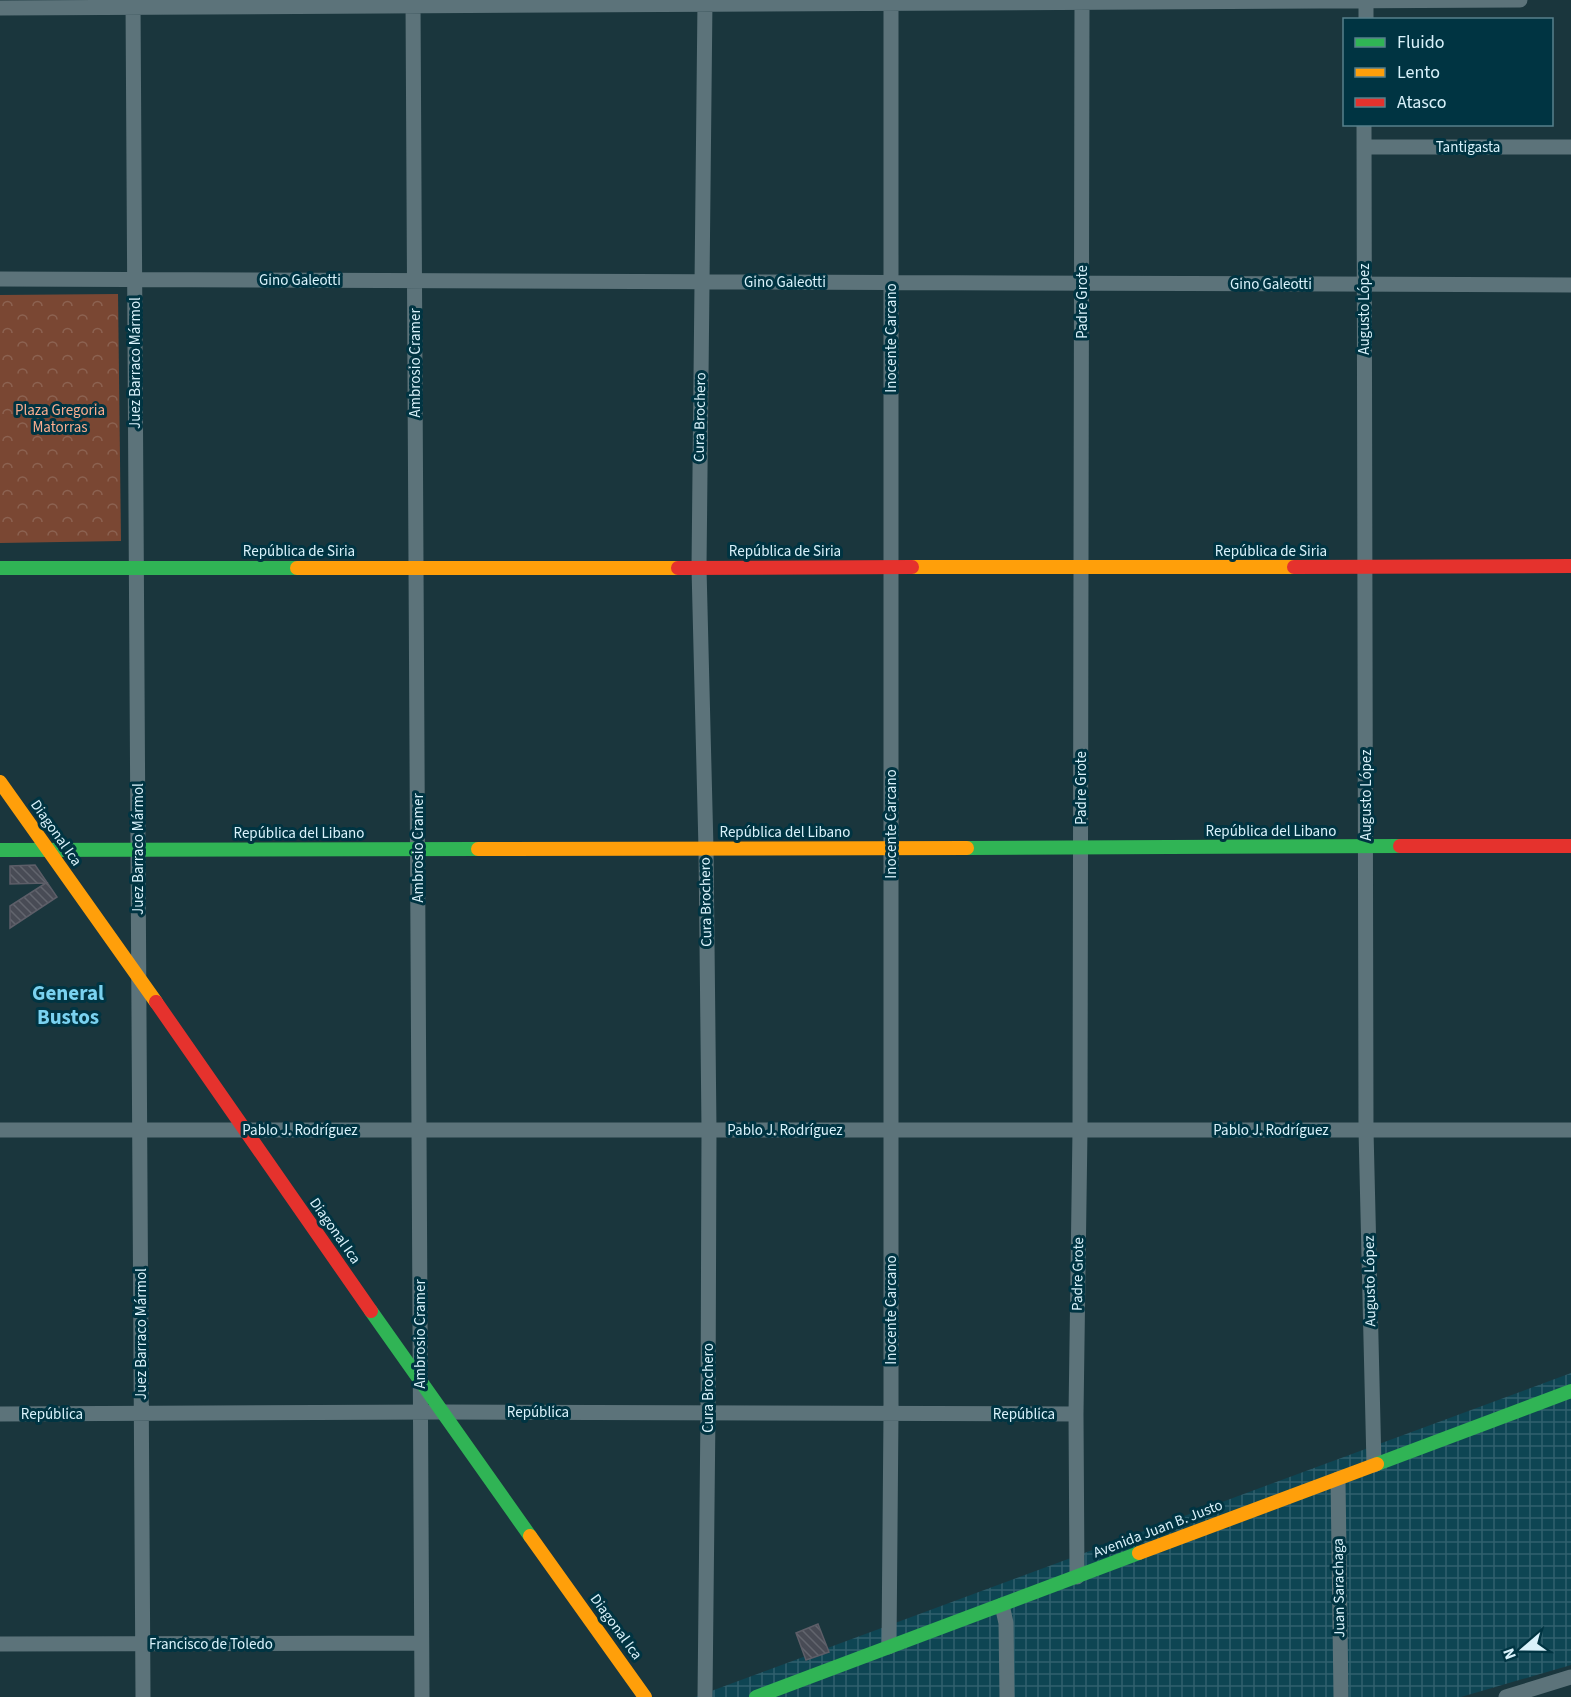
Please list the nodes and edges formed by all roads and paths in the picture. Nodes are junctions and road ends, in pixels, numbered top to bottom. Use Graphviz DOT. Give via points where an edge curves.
graph roads {
  1 [pos="1366,0"];
  2 [pos="1520,0"];
  3 [pos="1082,1"];
  4 [pos="705,2"];
  5 [pos="891,2"];
  6 [pos="413,3"];
  7 [pos="133,4"];
  8 [pos="0,8"];
  9 [pos="1366,18"];
  10 [pos="1364,126"];
  11 [pos="1364,147"];
  12 [pos="1571,147"];
  13 [pos="0,279"];
  14 [pos="135,279"];
  15 [pos="415,280"];
  16 [pos="702,282"];
  17 [pos="891,282"];
  18 [pos="1082,283"];
  19 [pos="1364,284"];
  20 [pos="1571,285"];
  21 [pos="1571,566"];
  22 [pos="1081,567"];
  23 [pos="1365,567"];
  24 [pos="0,568"];
  25 [pos="136,568"];
  26 [pos="416,568"];
  27 [pos="699,568"];
  28 [pos="891,568"];
  29 [pos="0,782"];
  30 [pos="1571,846"];
  31 [pos="1366,847"];
  32 [pos="891,848"];
  33 [pos="1080,848"];
  34 [pos="418,849"];
  35 [pos="706,849"];
  36 [pos="0,850"];
  37 [pos="48,850"];
  38 [pos="138,850"];
  39 [pos="139,978"];
  40 [pos="709,1129"];
  41 [pos="0,1130"];
  42 [pos="140,1130"];
  43 [pos="245,1130"];
  44 [pos="419,1130"];
  45 [pos="891,1130"];
  46 [pos="1080,1130"];
  47 [pos="1366,1130"];
  48 [pos="1571,1130"];
  49 [pos="420,1382"];
  50 [pos="1571,1391"];
  51 [pos="420,1412"];
  52 [pos="441,1412"];
  53 [pos="141,1413"];
  54 [pos="708,1413"];
  55 [pos="891,1413"];
  56 [pos="0,1414"];
  57 [pos="1076,1414"];
  58 [pos="1374,1466"];
  59 [pos="1338,1479"];
  60 [pos="1077,1577"];
  61 [pos="1002,1605"];
  62 [pos="421,1643"];
  63 [pos="0,1644"];
  64 [pos="142,1644"];
  65 [pos="889,1647"];
  66 [pos="1571,1677"];
  67 [pos="143,1697"];
  68 [pos="422,1697"];
  69 [pos="645,1697"];
  70 [pos="705,1697"];
  71 [pos="756,1697"];
  72 [pos="1007,1697"];
  73 [pos="1341,1697"];
  74 [pos="1506,1697"];
  1 -- 2 [label="street"];
  1 -- 3 [label="street"];
  1 -- 9 [label="street"];
  3 -- 5 [label="street"];
  3 -- 18 [label="street, Padre Grote"];
  4 -- 5 [label="street"];
  4 -- 6 [label="street"];
  4 -- 16 [label="street, Cura Brochero"];
  5 -- 17 [label="street, Inocente Carcano"];
  6 -- 7 [label="street"];
  6 -- 15 [label="street, Ambrosio Cramer"];
  7 -- 8 [label="street"];
  7 -- 14 [label="street, Juez Barraco Mármol"];
  10 -- 11 [label="street, Augusto López"];
  11 -- 12 [label="street, Tantigasta"];
  11 -- 19 [label="street, Augusto López"];
  13 -- 14 [label="street, Gino Galeotti"];
  14 -- 15 [label="street, Gino Galeotti"];
  14 -- 25 [label="street, Juez Barraco Mármol"];
  15 -- 16 [label="street, Gino Galeotti"];
  15 -- 26 [label="street, Ambrosio Cramer"];
  16 -- 17 [label="street, Gino Galeotti"];
  16 -- 27 [label="street, Cura Brochero"];
  17 -- 18 [label="street, Gino Galeotti"];
  17 -- 28 [label="street, Inocente Carcano"];
  18 -- 19 [label="street, Gino Galeotti"];
  18 -- 22 [label="street, Padre Grote"];
  19 -- 20 [label="street, Gino Galeotti"];
  19 -- 23 [label="street, Augusto López"];
  21 -- 23 [label="main road, República de Siria"];
  22 -- 23 [label="main road, República de Siria"];
  22 -- 28 [label="main road, República de Siria"];
  22 -- 33 [label="street, Padre Grote"];
  23 -- 31 [label="street, Augusto López"];
  24 -- 25 [label="main road, República de Siria"];
  25 -- 26 [label="main road, República de Siria"];
  25 -- 38 [label="street, Juez Barraco Mármol"];
  26 -- 27 [label="main road, República de Siria"];
  26 -- 34 [label="street, Ambrosio Cramer"];
  27 -- 28 [label="main road, República de Siria"];
  27 -- 35 [label="street, Cura Brochero"];
  28 -- 32 [label="street, Inocente Carcano"];
  29 -- 37 [label="main road, Diagonal Ica"];
  30 -- 31 [label="main road, República del Libano"];
  31 -- 33 [label="main road, República del Libano"];
  31 -- 47 [label="street, Augusto López"];
  32 -- 33 [label="main road, República del Libano"];
  32 -- 35 [label="main road, República del Libano"];
  32 -- 45 [label="street, Inocente Carcano"];
  33 -- 46 [label="street, Padre Grote"];
  34 -- 35 [label="main road, República del Libano"];
  34 -- 38 [label="main road, República del Libano"];
  34 -- 44 [label="street, Ambrosio Cramer"];
  35 -- 40 [label="street, Cura Brochero"];
  36 -- 37 [label="main road, República del Libano"];
  37 -- 38 [label="main road, República del Libano"];
  37 -- 39 [label="main road, Diagonal Ica"];
  38 -- 39 [label="street, Juez Barraco Mármol"];
  39 -- 42 [label="street, Juez Barraco Mármol"];
  39 -- 43 [label="main road, Diagonal Ica"];
  40 -- 44 [label="street, Pablo J. Rodríguez"];
  40 -- 45 [label="street, Pablo J. Rodríguez"];
  40 -- 54 [label="street, Cura Brochero"];
  41 -- 42 [label="street, Pablo J. Rodríguez"];
  42 -- 43 [label="street, Pablo J. Rodríguez"];
  42 -- 53 [label="street, Juez Barraco Mármol"];
  43 -- 44 [label="street, Pablo J. Rodríguez"];
  43 -- 49 [label="main road, Diagonal Ica"];
  44 -- 49 [label="street, Ambrosio Cramer"];
  45 -- 46 [label="street, Pablo J. Rodríguez"];
  45 -- 55 [label="street, Inocente Carcano"];
  46 -- 47 [label="street, Pablo J. Rodríguez"];
  46 -- 57 [label="street, Padre Grote"];
  47 -- 48 [label="street, Pablo J. Rodríguez"];
  47 -- 58 [label="street, Augusto López"];
  49 -- 51 [label="street, Ambrosio Cramer"];
  49 -- 52 [label="main road, Diagonal Ica"];
  50 -- 58 [label="main road, Avenida Juan B. Justo"];
  51 -- 52 [label="street, República"];
  51 -- 53 [label="street, República"];
  51 -- 62 [label="street, Ambrosio Cramer"];
  52 -- 54 [label="street, República"];
  52 -- 69 [label="main road, Diagonal Ica"];
  53 -- 56 [label="street, República"];
  53 -- 64 [label="street, Juez Barraco Mármol"];
  54 -- 55 [label="street, República"];
  54 -- 70 [label="street, Cura Brochero"];
  55 -- 57 [label="street, República"];
  55 -- 65 [label="street, Inocente Carcano"];
  57 -- 60 [label="street, Padre Grote"];
  58 -- 59 [label="main road, Avenida Juan B. Justo"];
  59 -- 60 [label="main road, Avenida Juan B. Justo"];
  59 -- 73 [label="street, Juan Sarachaga"];
  60 -- 61 [label="main road, Avenida Juan B. Justo"];
  61 -- 65 [label="main road, Avenida Juan B. Justo"];
  61 -- 72 [label="street" via="1006,1623"];
  62 -- 64 [label="street, Francisco de Toledo"];
  62 -- 68 [label="street, Ambrosio Cramer"];
  63 -- 64 [label="street, Francisco de Toledo"];
  64 -- 67 [label="street, Juez Barraco Mármol"];
  65 -- 71 [label="main road, Avenida Juan B. Justo"];
  66 -- 74 [label="street"];
}
